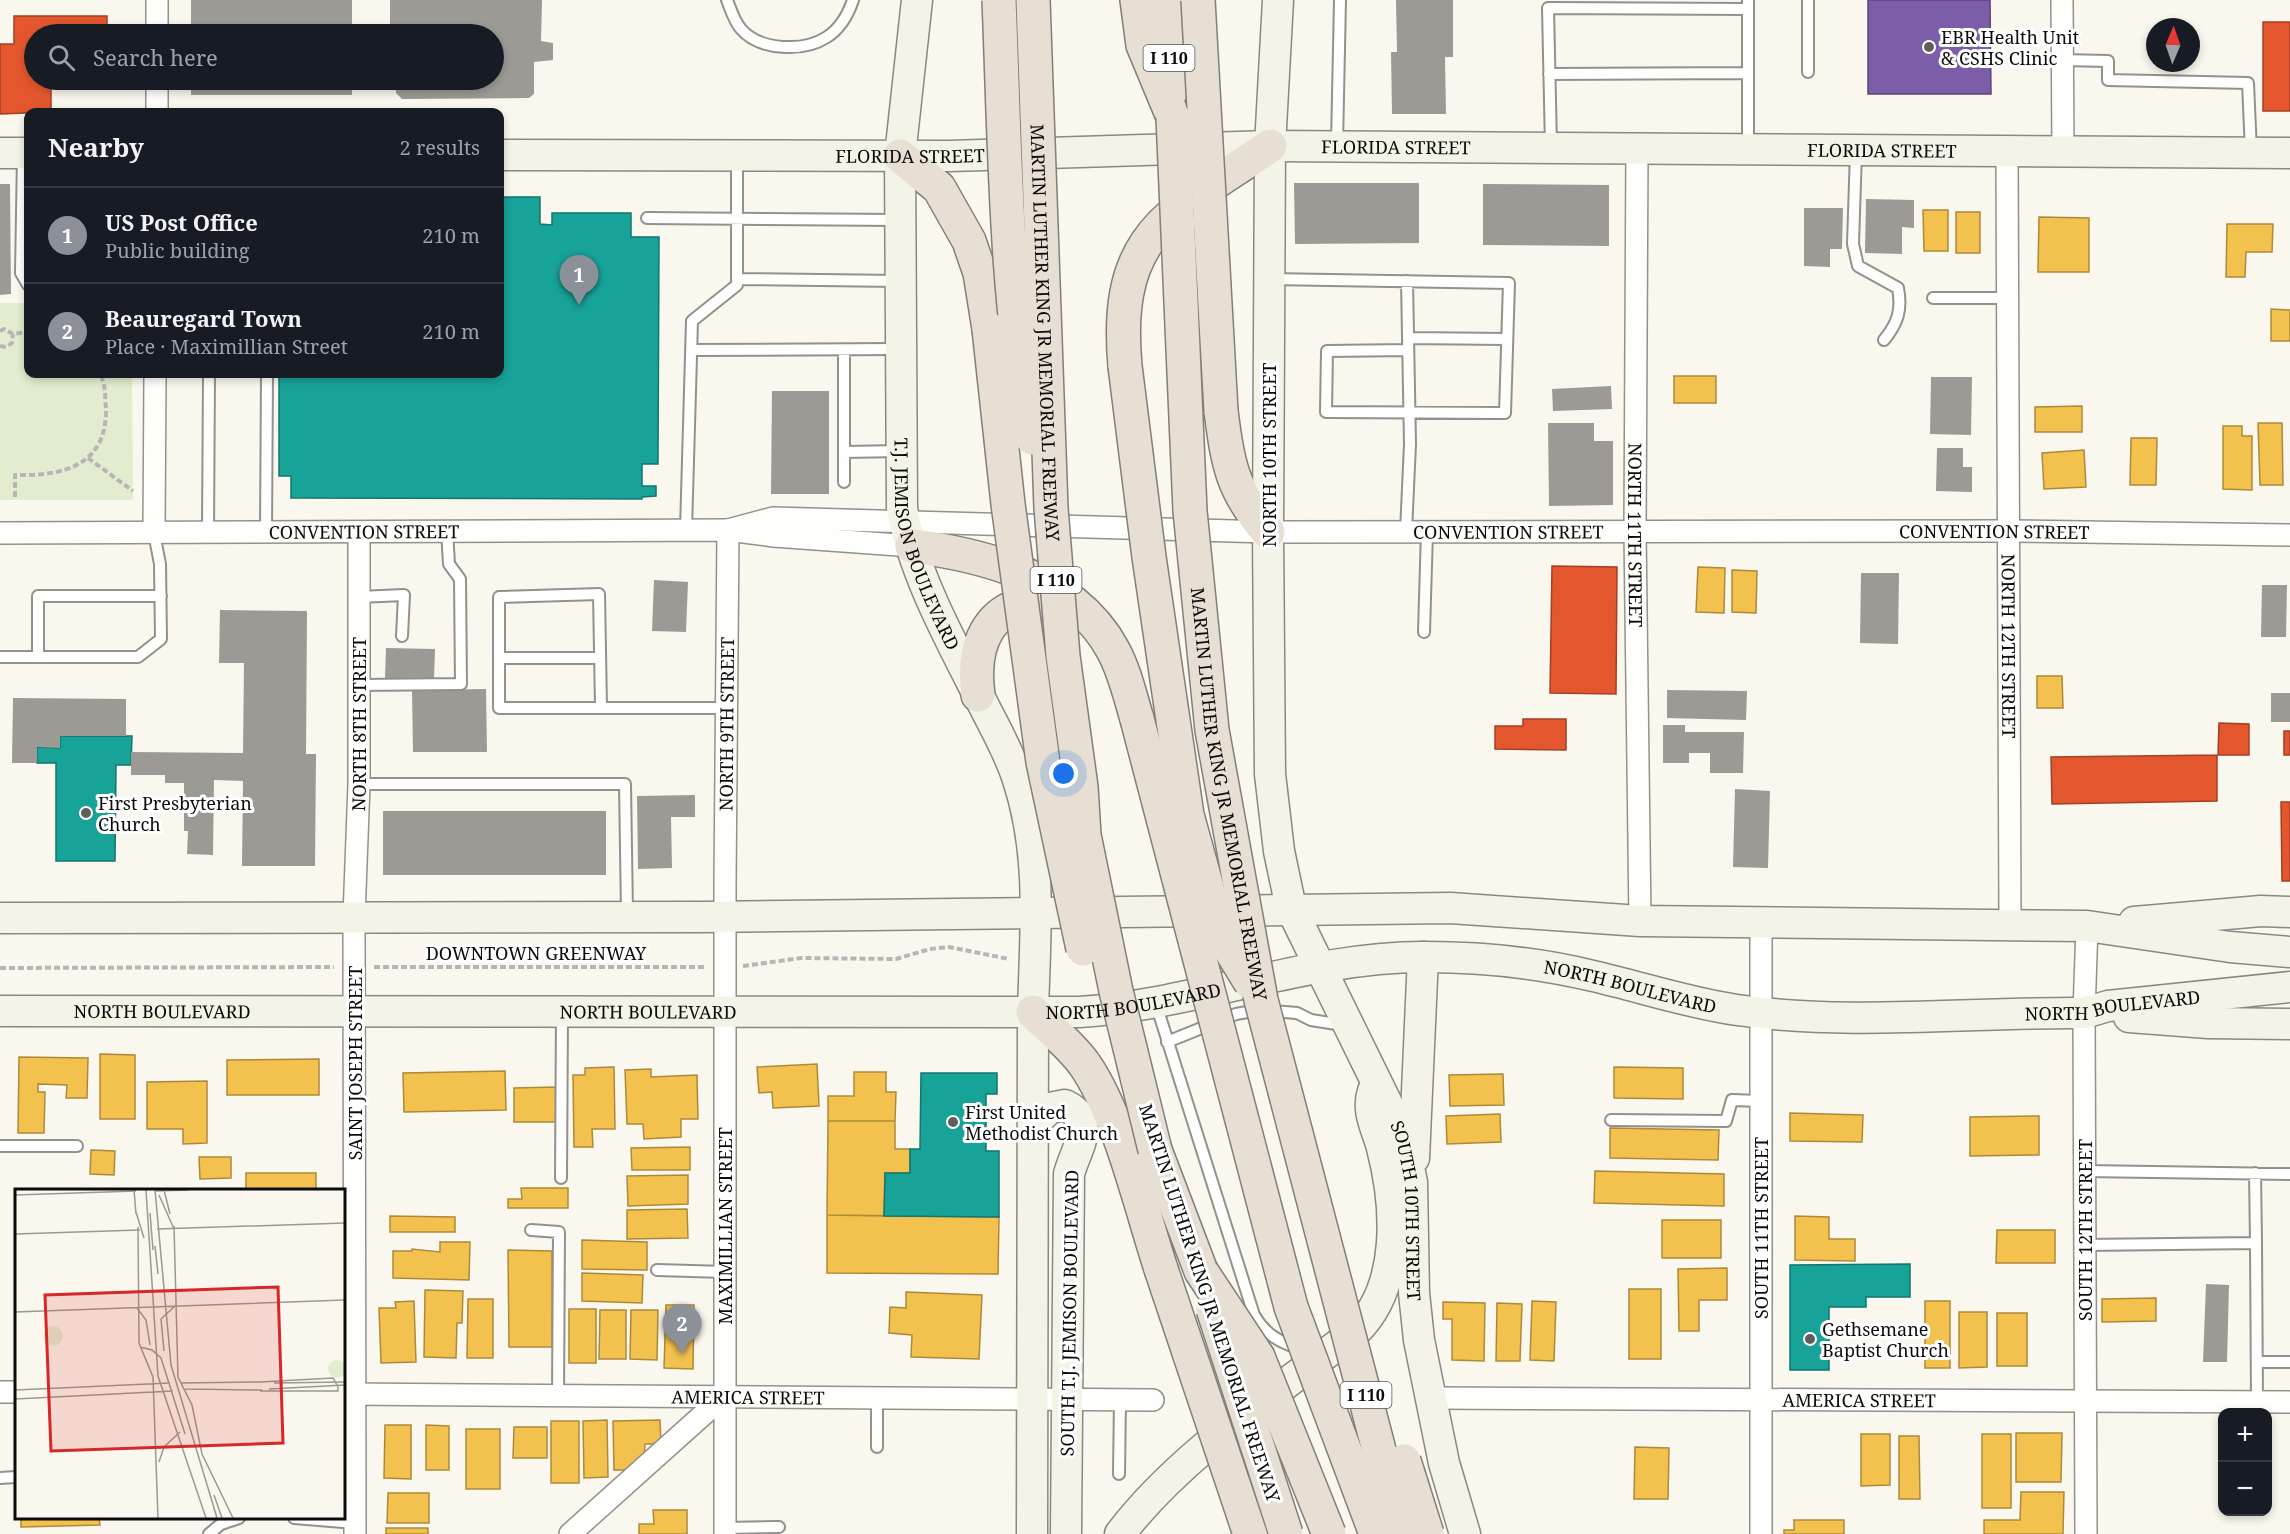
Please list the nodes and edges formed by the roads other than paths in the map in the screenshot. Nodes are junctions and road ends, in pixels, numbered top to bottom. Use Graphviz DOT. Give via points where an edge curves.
graph roads {
  1 [pos="157,0"];
  2 [pos="727,0"];
  3 [pos="853,0"];
  4 [pos="917,0"];
  5 [pos="999,0"];
  6 [pos="1033,0"];
  7 [pos="1137,0"];
  8 [pos="1166,0"];
  9 [pos="1198,0"];
  10 [pos="1278,0"];
  11 [pos="1340,0"];
  12 [pos="1808,0"];
  13 [pos="2062,0"];
  14 [pos="1748,4"];
  15 [pos="157,24"];
  16 [pos="2062,60"];
  17 [pos="1808,72"];
  18 [pos="1748,73"];
  19 [pos="1550,74"];
  20 [pos="157,90"];
  21 [pos="157,108"];
  22 [pos="1173,117"];
  23 [pos="1269,146"];
  24 [pos="1337,146"];
  25 [pos="1551,148"];
  26 [pos="1636,148"];
  27 [pos="1748,149"];
  28 [pos="1856,151"];
  29 [pos="2007,152"];
  30 [pos="17,153"];
  31 [pos="2063,153"];
  32 [pos="2251,153"];
  33 [pos="2290,153"];
  34 [pos="504,155"];
  35 [pos="737,156"];
  36 [pos="900,156"];
  37 [pos="647,218"];
  38 [pos="736,219"];
  39 [pos="899,220"];
  40 [pos="24,278"];
  41 [pos="737,279"];
  42 [pos="1270,279"];
  43 [pos="900,281"];
  44 [pos="1407,281"];
  45 [pos="1933,298"];
  46 [pos="2008,298"];
  47 [pos="1408,338"];
  48 [pos="1507,339"];
  49 [pos="1884,340"];
  50 [pos="900,349"];
  51 [pos="692,350"];
  52 [pos="844,350"];
  53 [pos="1408,350"];
  54 [pos="155,378"];
  55 [pos="209,378"];
  56 [pos="267,378"];
  57 [pos="1409,414"];
  58 [pos="901,451"];
  59 [pos="844,452"];
  60 [pos="844,482"];
  61 [pos="686,530"];
  62 [pos="728,530"];
  63 [pos="359,531"];
  64 [pos="447,531"];
  65 [pos="1416,531"];
  66 [pos="1635,531"];
  67 [pos="2009,531"];
  68 [pos="208,532"];
  69 [pos="266,532"];
  70 [pos="1268,532"];
  71 [pos="0,533"];
  72 [pos="154,533"];
  73 [pos="908,534"];
  74 [pos="2290,535"];
  75 [pos="1054,554"];
  76 [pos="161,596"];
  77 [pos="358,597"];
  78 [pos="1077,608"];
  79 [pos="1424,632"];
  80 [pos="402,636"];
  81 [pos="0,657"];
  82 [pos="38,657"];
  83 [pos="600,657"];
  84 [pos="499,658"];
  85 [pos="360,685"];
  86 [pos="978,694"];
  87 [pos="601,707"];
  88 [pos="726,708"];
  89 [pos="359,784"];
  90 [pos="1291,908"];
  91 [pos="2290,912"];
  92 [pos="1035,914"];
  93 [pos="354,917"];
  94 [pos="725,917"];
  95 [pos="0,918"];
  96 [pos="627,918"];
  97 [pos="1640,921"];
  98 [pos="1761,923"];
  99 [pos="2010,923"];
  100 [pos="2086,926"];
  101 [pos="2290,952"];
  102 [pos="1423,957"];
  103 [pos="1022,962"];
  104 [pos="1319,968"];
  105 [pos="2290,987"];
  106 [pos="1261,1000"];
  107 [pos="1155,1004"];
  108 [pos="0,1011"];
  109 [pos="354,1011"];
  110 [pos="725,1012"];
  111 [pos="1033,1012"];
  112 [pos="1762,1012"];
  113 [pos="562,1013"];
  114 [pos="2084,1013"];
  115 [pos="2290,1024"];
  116 [pos="1349,1026"];
  117 [pos="1167,1042"];
  118 [pos="1377,1080"];
  119 [pos="1761,1101"];
  120 [pos="1611,1120"];
  121 [pos="1034,1123"];
  122 [pos="0,1146"];
  123 [pos="77,1146"];
  124 [pos="1155,1150"];
  125 [pos="2085,1171"];
  126 [pos="2255,1173"];
  127 [pos="2290,1174"];
  128 [pos="561,1178"];
  129 [pos="1412,1182"];
  130 [pos="531,1230"];
  131 [pos="2256,1243"];
  132 [pos="2085,1245"];
  133 [pos="1329,1257"];
  134 [pos="657,1270"];
  135 [pos="1201,1271"];
  136 [pos="725,1272"];
  137 [pos="1416,1314"];
  138 [pos="1356,1331"];
  139 [pos="2257,1362"];
  140 [pos="2290,1362"];
  141 [pos="1314,1364"];
  142 [pos="350,1394"];
  143 [pos="558,1395"];
  144 [pos="724,1396"];
  145 [pos="877,1398"];
  146 [pos="1032,1398"];
  147 [pos="1068,1398"];
  148 [pos="1429,1398"];
  149 [pos="1119,1399"];
  150 [pos="1153,1400"];
  151 [pos="1761,1400"];
  152 [pos="2085,1401"];
  153 [pos="2257,1402"];
  154 [pos="2290,1402"];
  155 [pos="877,1447"];
  156 [pos="1119,1474"];
  157 [pos="236,1519"];
  158 [pos="300,1519"];
  159 [pos="779,1527"];
  160 [pos="355,1529"];
  161 [pos="725,1531"];
  162 [pos="210,1534"];
  163 [pos="570,1534"];
  164 [pos="1032,1534"];
  165 [pos="1066,1534"];
  166 [pos="1120,1534"];
  167 [pos="1250,1534"];
  168 [pos="1286,1534"];
  169 [pos="1329,1534"];
  170 [pos="1376,1534"];
  171 [pos="1401,1534"];
  172 [pos="1427,1534"];
  173 [pos="1465,1534"];
  174 [pos="1761,1534"];
  175 [pos="2086,1534"];
  1 -- 15 [label="street"];
  2 -- 3 [label="lane" via="742,30 762,43 783,47 826,38 844,21"];
  4 -- 36 [label="main road"];
  5 -- 75 [label="highway, bridge" via="1021,379"];
  6 -- 75 [label="highway, MARTIN LUTHER KING JR MEMORIAL FREEWAY / I 110, bridge"];
  7 -- 22 [label="highway" via="1143,45"];
  8 -- 22 [label="highway, MARTIN LUTHER KING JR MEMORIAL FREEWAY / I 110"];
  9 -- 70 [label="highway, bridge" via="1221,411 1238,492"];
  10 -- 23 [label="main road, NORTH 10TH STREET"];
  11 -- 24 [label="lane"];
  12 -- 17 [label="lane"];
  13 -- 16 [label="street"];
  14 -- 18 [label="lane"];
  14 -- 19 [label="lane" via="1548,8"];
  16 -- 31 [label="street"];
  16 -- 32 [label="lane" via="2108,61 2108,80 2248,82"];
  18 -- 19 [label="lane"];
  18 -- 27 [label="lane"];
  19 -- 25 [label="lane"];
  20 -- 21 [label="street"];
  22 -- 106 [label="highway, MARTIN LUTHER KING JR MEMORIAL FREEWAY / I 110, bridge" via="1191,511 1202,645 1212,730"];
  23 -- 24 [label="main road, FLORIDA STREET"];
  23 -- 36 [label="main road, FLORIDA STREET"];
  23 -- 42 [label="main road, NORTH 10TH STREET"];
  23 -- 106 [label="highway, bridge" via="1172,214 1137,255 1123,307 1125,366 1149,557 1187,815 1219,931"];
  24 -- 25 [label="main road, FLORIDA STREET"];
  25 -- 26 [label="main road, FLORIDA STREET"];
  26 -- 27 [label="main road, FLORIDA STREET"];
  26 -- 66 [label="street, NORTH 11TH STREET"];
  27 -- 28 [label="main road, FLORIDA STREET"];
  28 -- 29 [label="main road, FLORIDA STREET"];
  28 -- 49 [label="lane" via="1853,244 1858,266 1898,288 1901,304 1896,325"];
  29 -- 31 [label="main road, FLORIDA STREET"];
  29 -- 46 [label="street, NORTH 12TH STREET"];
  30 -- 40 [label="lane"];
  31 -- 32 [label="main road, FLORIDA STREET"];
  32 -- 33 [label="main road, FLORIDA STREET"];
  34 -- 35 [label="main road, FLORIDA STREET"];
  35 -- 36 [label="main road, FLORIDA STREET"];
  35 -- 38 [label="lane"];
  36 -- 39 [label="main road, T.J. JEMISON BOULEVARD"];
  36 -- 124 [label="highway, bridge" via="939,188 969,240 980,273 1022,619 1052,814 1108,1038"];
  37 -- 38 [label="lane"];
  38 -- 39 [label="lane"];
  38 -- 41 [label="lane"];
  39 -- 43 [label="main road, T.J. JEMISON BOULEVARD"];
  41 -- 43 [label="lane"];
  41 -- 51 [label="lane" via="737,285 692,321"];
  42 -- 44 [label="lane"];
  42 -- 70 [label="main road, NORTH 10TH STREET"];
  43 -- 50 [label="main road, T.J. JEMISON BOULEVARD"];
  44 -- 47 [label="lane"];
  44 -- 48 [label="lane" via="1509,283"];
  45 -- 46 [label="lane"];
  46 -- 67 [label="street, NORTH 12TH STREET"];
  47 -- 48 [label="lane"];
  47 -- 53 [label="lane"];
  48 -- 57 [label="lane" via="1505,412"];
  50 -- 52 [label="lane"];
  50 -- 58 [label="main road, T.J. JEMISON BOULEVARD"];
  51 -- 52 [label="lane"];
  51 -- 61 [label="lane"];
  52 -- 59 [label="lane"];
  53 -- 57 [label="lane"];
  53 -- 57 [label="lane" via="1327,351 1326,412"];
  54 -- 72 [label="street"];
  55 -- 68 [label="lane"];
  56 -- 69 [label="lane"];
  57 -- 65 [label="lane"];
  58 -- 59 [label="lane"];
  58 -- 73 [label="main road, T.J. JEMISON BOULEVARD"];
  59 -- 60 [label="lane"];
  61 -- 62 [label="street, CONVENTION STREET"];
  61 -- 64 [label="street, CONVENTION STREET"];
  62 -- 73 [label="street, CONVENTION STREET" via="774,536"];
  62 -- 88 [label="street, NORTH 9TH STREET"];
  63 -- 64 [label="street, CONVENTION STREET"];
  63 -- 69 [label="street, CONVENTION STREET"];
  63 -- 77 [label="street, NORTH 8TH STREET"];
  64 -- 85 [label="lane" via="449,564 460,579 461,684"];
  65 -- 66 [label="street, CONVENTION STREET"];
  65 -- 70 [label="street, CONVENTION STREET"];
  65 -- 79 [label="lane"];
  66 -- 67 [label="street, CONVENTION STREET"];
  66 -- 97 [label="street, NORTH 11TH STREET"];
  67 -- 74 [label="street, CONVENTION STREET"];
  67 -- 99 [label="street, NORTH 12TH STREET"];
  68 -- 69 [label="street, CONVENTION STREET"];
  68 -- 72 [label="street, CONVENTION STREET"];
  70 -- 73 [label="street, CONVENTION STREET"];
  70 -- 90 [label="main road, NORTH 10TH STREET" via="1270,774 1279,851"];
  71 -- 72 [label="street, CONVENTION STREET"];
  72 -- 76 [label="lane"];
  73 -- 78 [label="highway" via="950,552 1004,566 1046,585"];
  73 -- 86 [label="main road, T.J. JEMISON BOULEVARD" via="934,603"];
  75 -- 124 [label="highway, MARTIN LUTHER KING JR MEMORIAL FREEWAY / I 110, bridge" via="1084,834 1116,991"];
  76 -- 82 [label="lane" via="162,639 138,657"];
  76 -- 82 [label="lane" via="38,596"];
  77 -- 80 [label="lane" via="404,595"];
  77 -- 85 [label="street, NORTH 8TH STREET"];
  78 -- 86 [label="highway" via="1051,602 1029,603 994,621 977,653"];
  78 -- 170 [label="highway, bridge" via="1112,648 1124,674 1290,1307"];
  81 -- 82 [label="lane"];
  83 -- 84 [label="lane"];
  83 -- 84 [label="lane" via="599,594 499,597"];
  83 -- 87 [label="lane"];
  84 -- 87 [label="lane" via="499,708"];
  85 -- 89 [label="street, NORTH 8TH STREET"];
  86 -- 92 [label="main road, T.J. JEMISON BOULEVARD" via="1013,764 1025,801 1033,841"];
  87 -- 88 [label="lane"];
  88 -- 94 [label="street, NORTH 9TH STREET"];
  89 -- 93 [label="street, NORTH 8TH STREET"];
  89 -- 96 [label="lane" via="625,784"];
  90 -- 92 [label="main road"];
  90 -- 97 [label="main road" via="1450,908"];
  90 -- 104 [label="main road, SOUTH 10TH STREET"];
  91 -- 100 [label="main road"];
  92 -- 94 [label="main road"];
  92 -- 103 [label="main road, T.J. JEMISON BOULEVARD"];
  93 -- 95 [label="main road"];
  93 -- 96 [label="main road"];
  93 -- 109 [label="street, SAINT JOSEPH STREET"];
  94 -- 96 [label="main road"];
  94 -- 110 [label="street, MAXIMILLIAN STREET"];
  97 -- 98 [label="main road"];
  98 -- 99 [label="main road"];
  98 -- 112 [label="street, SOUTH 11TH STREET"];
  99 -- 100 [label="main road"];
  100 -- 101 [label="main road"];
  100 -- 114 [label="street, SOUTH 12TH STREET"];
  102 -- 104 [label="main road, NORTH BOULEVARD"];
  102 -- 112 [label="main road, NORTH BOULEVARD" via="1466,957 1546,967 1717,1006"];
  102 -- 129 [label="main road"];
  103 -- 111 [label="main road, SOUTH T.J. JEMISON BOULEVARD"];
  104 -- 107 [label="main road, NORTH BOULEVARD"];
  104 -- 116 [label="main road, SOUTH 10TH STREET"];
  105 -- 114 [label="main road, NORTH BOULEVARD" via="2108,1006"];
  106 -- 133 [label="highway, MARTIN LUTHER KING JR MEMORIAL FREEWAY / I 110, bridge"];
  107 -- 111 [label="main road, NORTH BOULEVARD" via="1116,1010"];
  107 -- 117 [label="lane"];
  108 -- 109 [label="main road, NORTH BOULEVARD"];
  109 -- 113 [label="main road, NORTH BOULEVARD"];
  109 -- 142 [label="street, SAINT JOSEPH STREET"];
  110 -- 111 [label="main road, NORTH BOULEVARD"];
  110 -- 113 [label="main road, NORTH BOULEVARD"];
  110 -- 136 [label="street, MAXIMILLIAN STREET"];
  111 -- 121 [label="main road, SOUTH T.J. JEMISON BOULEVARD"];
  111 -- 167 [label="highway, bridge" via="1079,1057 1099,1089"];
  112 -- 114 [label="main road, NORTH BOULEVARD" via="1872,1017"];
  112 -- 119 [label="street, SOUTH 11TH STREET"];
  113 -- 128 [label="lane"];
  114 -- 115 [label="main road" via="2208,1023"];
  114 -- 125 [label="street, SOUTH 12TH STREET"];
  116 -- 117 [label="lane" via="1311,1020 1297,1013 1259,1010 1236,1014"];
  116 -- 118 [label="main road, SOUTH 10TH STREET"];
  117 -- 141 [label="lane" via="1254,1315 1267,1333 1302,1349"];
  118 -- 129 [label="main road, SOUTH 10TH STREET" via="1402,1134"];
  118 -- 138 [label="main road" via="1369,1103 1387,1174 1390,1251 1381,1297 1370,1318"];
  119 -- 120 [label="lane" via="1732,1100 1726,1121"];
  119 -- 151 [label="street, SOUTH 11TH STREET"];
  121 -- 146 [label="main road, SOUTH T.J. JEMISON BOULEVARD"];
  121 -- 147 [label="main road, SOUTH T.J. JEMISON BOULEVARD" via="1058,1105 1070,1108 1083,1122 1084,1134 1069,1174"];
  122 -- 123 [label="lane"];
  124 -- 135 [label="highway, MARTIN LUTHER KING JR MEMORIAL FREEWAY / I 110"];
  125 -- 126 [label="lane"];
  125 -- 132 [label="street, SOUTH 12TH STREET"];
  126 -- 127 [label="lane"];
  126 -- 131 [label="lane"];
  129 -- 137 [label="main road, SOUTH 10TH STREET"];
  130 -- 143 [label="lane" via="559,1232"];
  131 -- 132 [label="lane"];
  131 -- 139 [label="lane"];
  132 -- 152 [label="street, SOUTH 12TH STREET"];
  133 -- 171 [label="highway, MARTIN LUTHER KING JR MEMORIAL FREEWAY / I 110, bridge"];
  133 -- 172 [label="highway, bridge" via="1370,1342"];
  134 -- 136 [label="lane"];
  135 -- 168 [label="highway, MARTIN LUTHER KING JR MEMORIAL FREEWAY / I 110, bridge"];
  135 -- 169 [label="highway, bridge" via="1258,1357"];
  136 -- 144 [label="street, MAXIMILLIAN STREET"];
  137 -- 138 [label="main road"];
  137 -- 148 [label="main road, SOUTH 10TH STREET"];
  138 -- 141 [label="main road"];
  139 -- 140 [label="lane"];
  139 -- 153 [label="lane"];
  141 -- 166 [label="main road" via="1190,1460"];
  142 -- 143 [label="street, AMERICA STREET"];
  142 -- 160 [label="street, SAINT JOSEPH STREET"];
  143 -- 144 [label="street, AMERICA STREET"];
  144 -- 145 [label="street, AMERICA STREET"];
  144 -- 161 [label="street, MAXIMILLIAN STREET"];
  144 -- 163 [label="street"];
  145 -- 146 [label="street, AMERICA STREET"];
  145 -- 155 [label="lane"];
  146 -- 147 [label="street, AMERICA STREET"];
  146 -- 164 [label="main road, SOUTH T.J. JEMISON BOULEVARD"];
  147 -- 149 [label="street, AMERICA STREET"];
  147 -- 165 [label="main road, SOUTH T.J. JEMISON BOULEVARD"];
  148 -- 151 [label="street, AMERICA STREET"];
  148 -- 173 [label="main road, SOUTH 10TH STREET"];
  149 -- 150 [label="street, AMERICA STREET"];
  149 -- 156 [label="lane"];
  151 -- 152 [label="street, AMERICA STREET"];
  151 -- 174 [label="street, SOUTH 11TH STREET"];
  152 -- 153 [label="street, AMERICA STREET"];
  152 -- 175 [label="street, SOUTH 12TH STREET"];
  153 -- 154 [label="street, AMERICA STREET"];
  157 -- 162 [label="lane" via="220,1524"];
  158 -- 160 [label="lane"];
  159 -- 161 [label="lane"];
}
